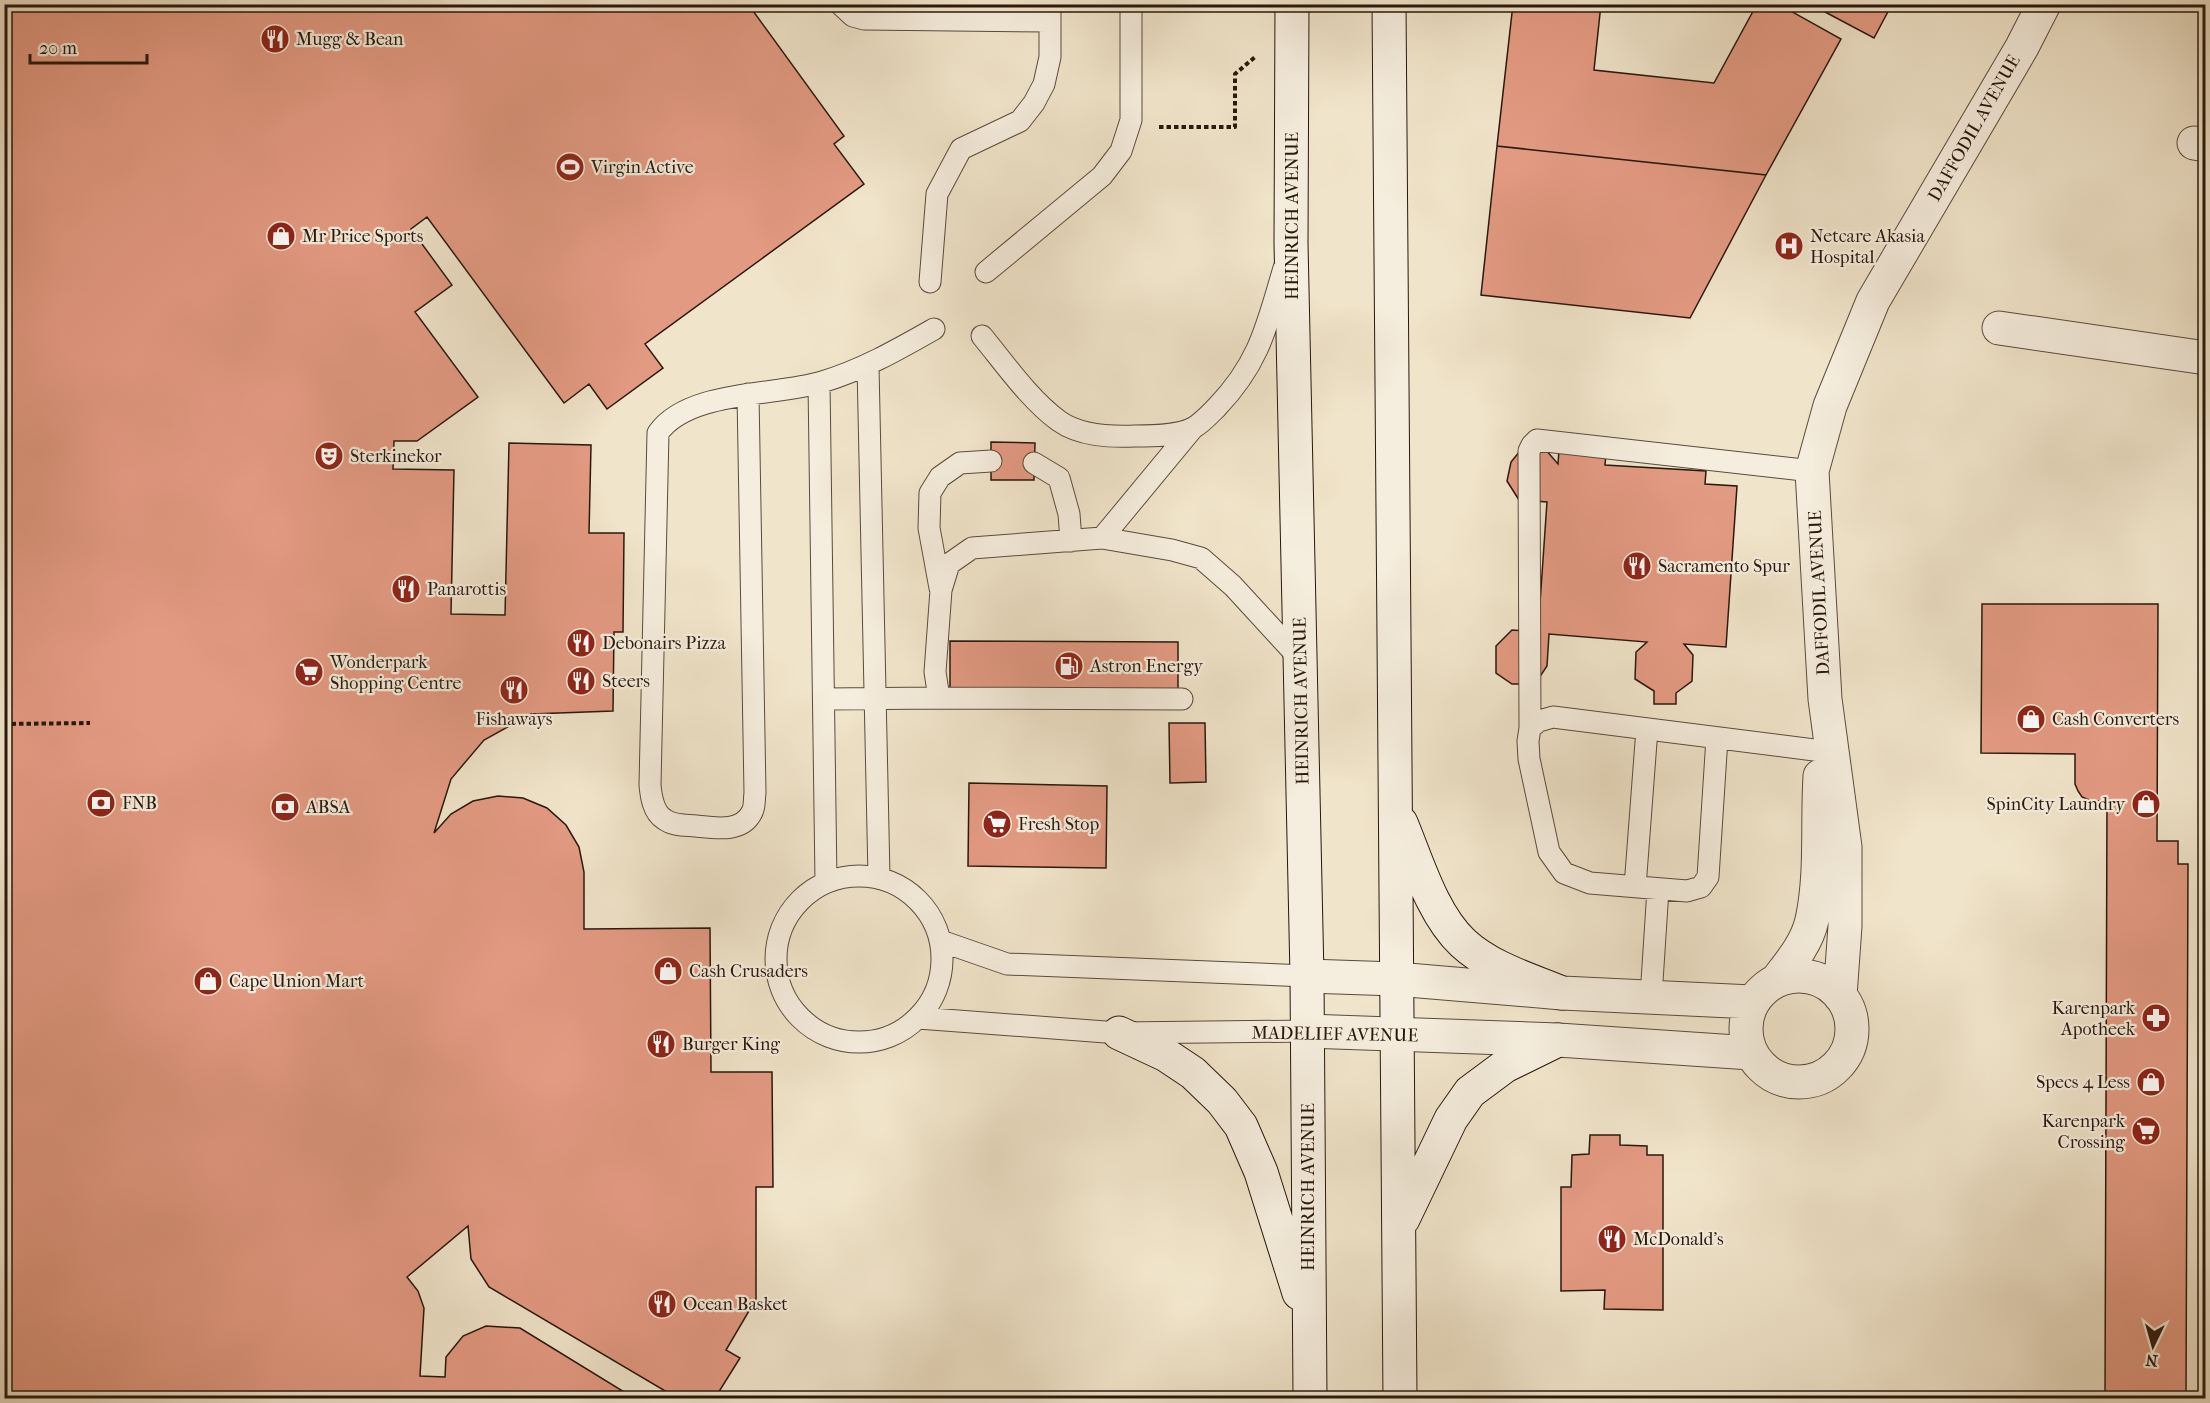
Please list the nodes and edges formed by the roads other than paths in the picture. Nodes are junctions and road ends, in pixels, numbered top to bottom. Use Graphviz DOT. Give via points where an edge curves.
graph roads {
  1 [pos="840,4"];
  2 [pos="1131,4"];
  3 [pos="1389,4"];
  4 [pos="2044,4"];
  5 [pos="1050,13"];
  6 [pos="1292,15"];
  7 [pos="1291,243"];
  8 [pos="986,272"];
  9 [pos="930,282"];
  10 [pos="1999,328"];
  11 [pos="934,329"];
  12 [pos="982,336"];
  13 [pos="2205,358"];
  14 [pos="868,366"];
  15 [pos="819,383"];
  16 [pos="748,393"];
  17 [pos="1193,428"];
  18 [pos="991,460"];
  19 [pos="1034,463"];
  20 [pos="1812,471"];
  21 [pos="1102,538"];
  22 [pos="1071,541"];
  23 [pos="941,590"];
  24 [pos="1300,659"];
  25 [pos="939,698"];
  26 [pos="824,699"];
  27 [pos="875,699"];
  28 [pos="1182,699"];
  29 [pos="1825,699"];
  30 [pos="1530,728"];
  31 [pos="1647,729"];
  32 [pos="1717,738"];
  33 [pos="1821,751"];
  34 [pos="1396,811"];
  35 [pos="879,878"];
  36 [pos="826,881"];
  37 [pos="1635,887"];
  38 [pos="1658,889"];
  39 [pos="941,941"];
  40 [pos="1307,976"];
  41 [pos="1396,979"];
  42 [pos="1777,980"];
  43 [pos="1562,993"];
  44 [pos="1840,996"];
  45 [pos="1650,997"];
  46 [pos="1752,1002"];
  47 [pos="918,1018"];
  48 [pos="1307,1031"];
  49 [pos="1119,1033"];
  50 [pos="1398,1034"];
  51 [pos="1558,1040"];
  52 [pos="1751,1053"];
  53 [pos="1399,1227"];
  54 [pos="1309,1326"];
  55 [pos="1310,1398"];
  56 [pos="1400,1398"];
  1 -- 5 [label="lane" via="853,16 864,19"];
  2 -- 8 [label="lane" via="1131,120 1121,151 1102,176"];
  3 -- 34 [label="street"];
  4 -- 20 [label="street, DAFFODIL AVENUE" via="1873,301 1830,406"];
  5 -- 9 [label="lane" via="1050,57 1044,84 1034,103 1020,121 961,149 937,194"];
  6 -- 7 [label="street, HEINRICH AVENUE"];
  7 -- 17 [label="lane" via="1262,342 1231,393"];
  7 -- 24 [label="street, HEINRICH AVENUE"];
  10 -- 13 [label="street"];
  11 -- 14 [label="lane"];
  12 -- 17 [label="lane" via="1019,382 1060,422 1091,434 1121,437 1160,436"];
  14 -- 15 [label="lane"];
  14 -- 27 [label="lane"];
  15 -- 16 [label="lane"];
  15 -- 26 [label="lane"];
  16 -- 16 [label="lane" via="753,811 739,825 722,828 673,824 656,810 650,785 658,433 684,410"];
  17 -- 21 [label="lane"];
  18 -- 23 [label="lane" via="960,463 940,477 930,493 929,528"];
  19 -- 22 [label="lane" via="1059,478 1070,514"];
  20 -- 29 [label="street, DAFFODIL AVENUE"];
  20 -- 30 [label="lane" via="1537,440 1529,451"];
  21 -- 22 [label="lane"];
  21 -- 24 [label="lane" via="1201,558 1233,586"];
  22 -- 23 [label="lane" via="972,548 949,564"];
  23 -- 25 [label="lane" via="935,672"];
  24 -- 40 [label="street, HEINRICH AVENUE"];
  25 -- 27 [label="lane"];
  25 -- 28 [label="lane"];
  26 -- 27 [label="lane"];
  26 -- 36 [label="lane"];
  27 -- 35 [label="lane"];
  29 -- 33 [label="street, DAFFODIL AVENUE"];
  29 -- 44 [label="street, DAFFODIL AVENUE" via="1845,847"];
  30 -- 31 [label="lane" via="1553,717"];
  30 -- 37 [label="lane" via="1529,759 1549,852 1563,873 1590,884"];
  31 -- 32 [label="lane"];
  31 -- 37 [label="lane"];
  32 -- 33 [label="lane"];
  32 -- 38 [label="lane" via="1708,877 1701,886 1687,891"];
  33 -- 42 [label="street, DAFFODIL AVENUE" via="1817,873 1811,922 1798,953"];
  34 -- 41 [label="street"];
  34 -- 43 [label="street" via="1438,909 1462,942 1500,968"];
  35 -- 36 [label="lane" via="852,875"];
  35 -- 39 [label="lane" via="903,887 920,902 934,920"];
  36 -- 47 [label="lane" via="804,894 787,914 777,938 774,964 781,989 794,1011 814,1030 840,1040 868,1041 899,1035"];
  37 -- 38 [label="lane"];
  38 -- 45 [label="lane"];
  39 -- 40 [label="lane" via="1007,964"];
  39 -- 47 [label="lane" via="942,969 934,996"];
  40 -- 41 [label="street"];
  40 -- 48 [label="street, HEINRICH AVENUE"];
  41 -- 43 [label="street"];
  41 -- 50 [label="street"];
  42 -- 44 [label="street" via="1811,977"];
  42 -- 46 [label="street, DAFFODIL AVENUE"];
  43 -- 45 [label="street"];
  44 -- 52 [label="street, DAFFODIL AVENUE" via="1849,1010 1850,1045 1828,1073 1812,1081 1777,1078 1762,1068"];
  45 -- 46 [label="street"];
  46 -- 52 [label="street" via="1746,1019"];
  47 -- 49 [label="lane, MADELIEF AVENUE"];
  48 -- 49 [label="lane, MADELIEF AVENUE"];
  48 -- 50 [label="street, MADELIEF AVENUE"];
  48 -- 54 [label="street, HEINRICH AVENUE"];
  49 -- 54 [label="street" via="1193,1073 1241,1126 1261,1172"];
  50 -- 51 [label="street, MADELIEF AVENUE"];
  50 -- 53 [label="street"];
  51 -- 52 [label="street, MADELIEF AVENUE"];
  51 -- 53 [label="street" via="1505,1066 1470,1092 1451,1119"];
  53 -- 56 [label="street"];
  54 -- 55 [label="street, HEINRICH AVENUE"];
}
